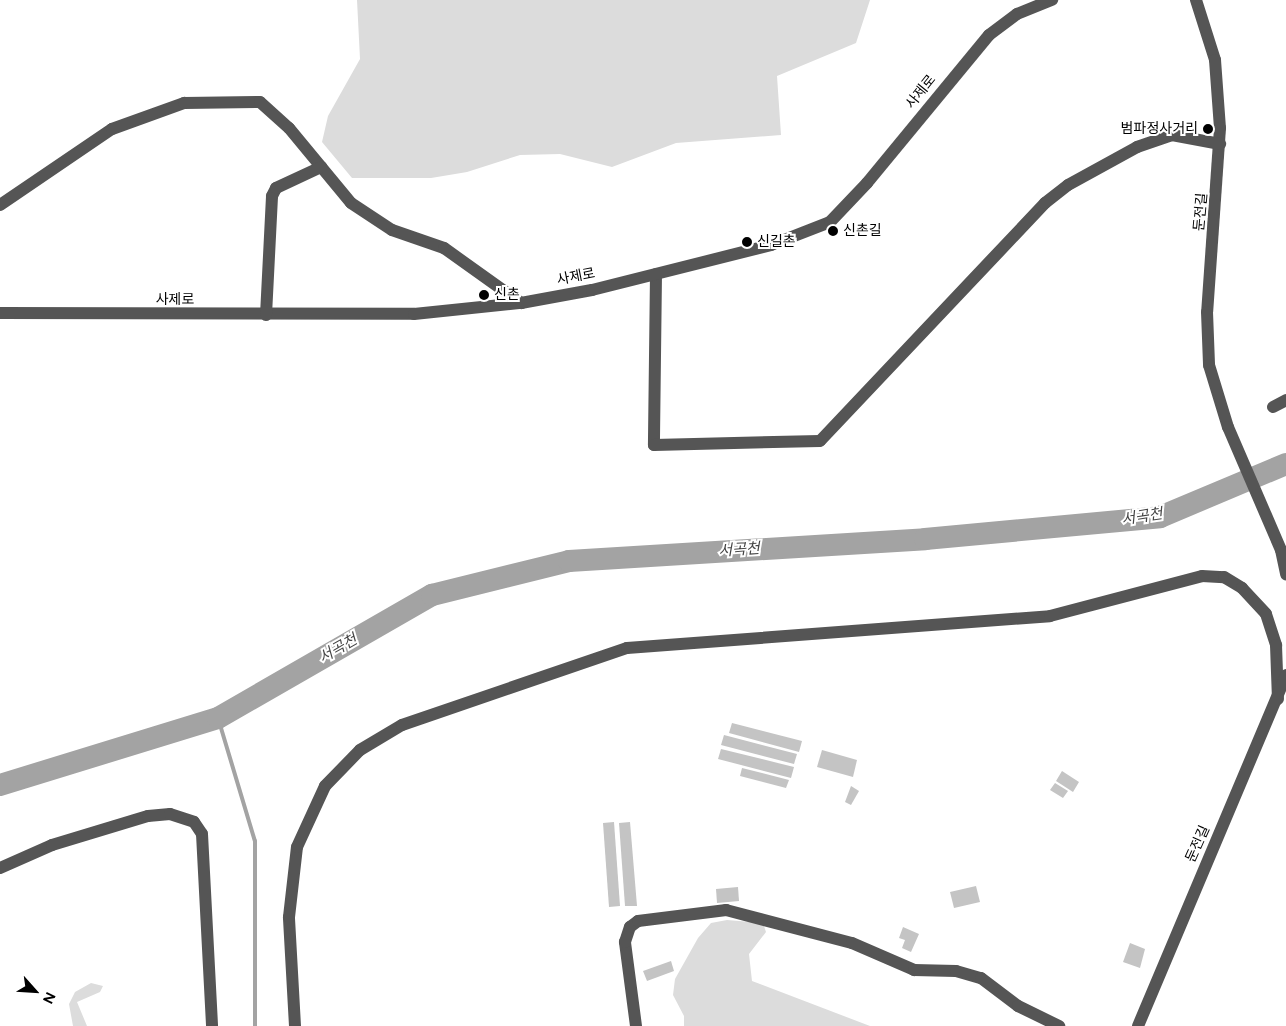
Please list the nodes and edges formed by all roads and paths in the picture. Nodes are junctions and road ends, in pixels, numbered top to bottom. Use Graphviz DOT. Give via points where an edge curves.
graph roads {
  1 [pos="1052,0"];
  2 [pos="1196,0"];
  3 [pos="1220,144"];
  4 [pos="321,167"];
  5 [pos="0,205"];
  6 [pos="656,274"];
  7 [pos="520,303"];
  8 [pos="0,314"];
  9 [pos="266,315"];
  10 [pos="1286,400"];
  11 [pos="1273,407"];
  12 [pos="1286,574"];
  13 [pos="1286,675"];
  14 [pos="1278,698"];
  15 [pos="0,868"];
  16 [pos="212,1026"];
  17 [pos="295,1026"];
  18 [pos="636,1026"];
  19 [pos="1059,1026"];
  20 [pos="1138,1026"];
  1 -- 6 [label="street, 사제로" via="1017,14 989,35 867,183 830,222 771,245"];
  2 -- 3 [label="street, 둔전길" via="1215,60"];
  3 -- 6 [label="street" via="1172,135 1137,147 1068,185 1045,204 820,441 654,445"];
  3 -- 12 [label="street, 둔전길" via="1208,349 1211,377 1228,426 1281,550"];
  4 -- 5 [label="street" via="289,128 260,102 184,103 112,129"];
  4 -- 7 [label="street" via="351,202 392,230 444,248"];
  4 -- 9 [label="street" via="276,188 272,196"];
  6 -- 7 [label="street, 사제로"];
  7 -- 9 [label="street, 사제로" via="414,314"];
  8 -- 9 [label="street, 사제로"];
  10 -- 11 [label="street"];
  13 -- 14 [label="street, 둔전길"];
  14 -- 17 [label="street" via="1276,646 1266,614 1242,588 1224,577 1202,576 1050,616 618,651 402,725 360,750 326,786 297,847 289,917"];
  14 -- 20 [label="street, 둔전길"];
  15 -- 16 [label="street" via="52,845 148,816 170,814 194,822 202,834"];
  18 -- 19 [label="street" via="625,942 630,928 638,922 726,910 744,912 852,944 914,970 956,971 982,978 1018,1006"];
}
